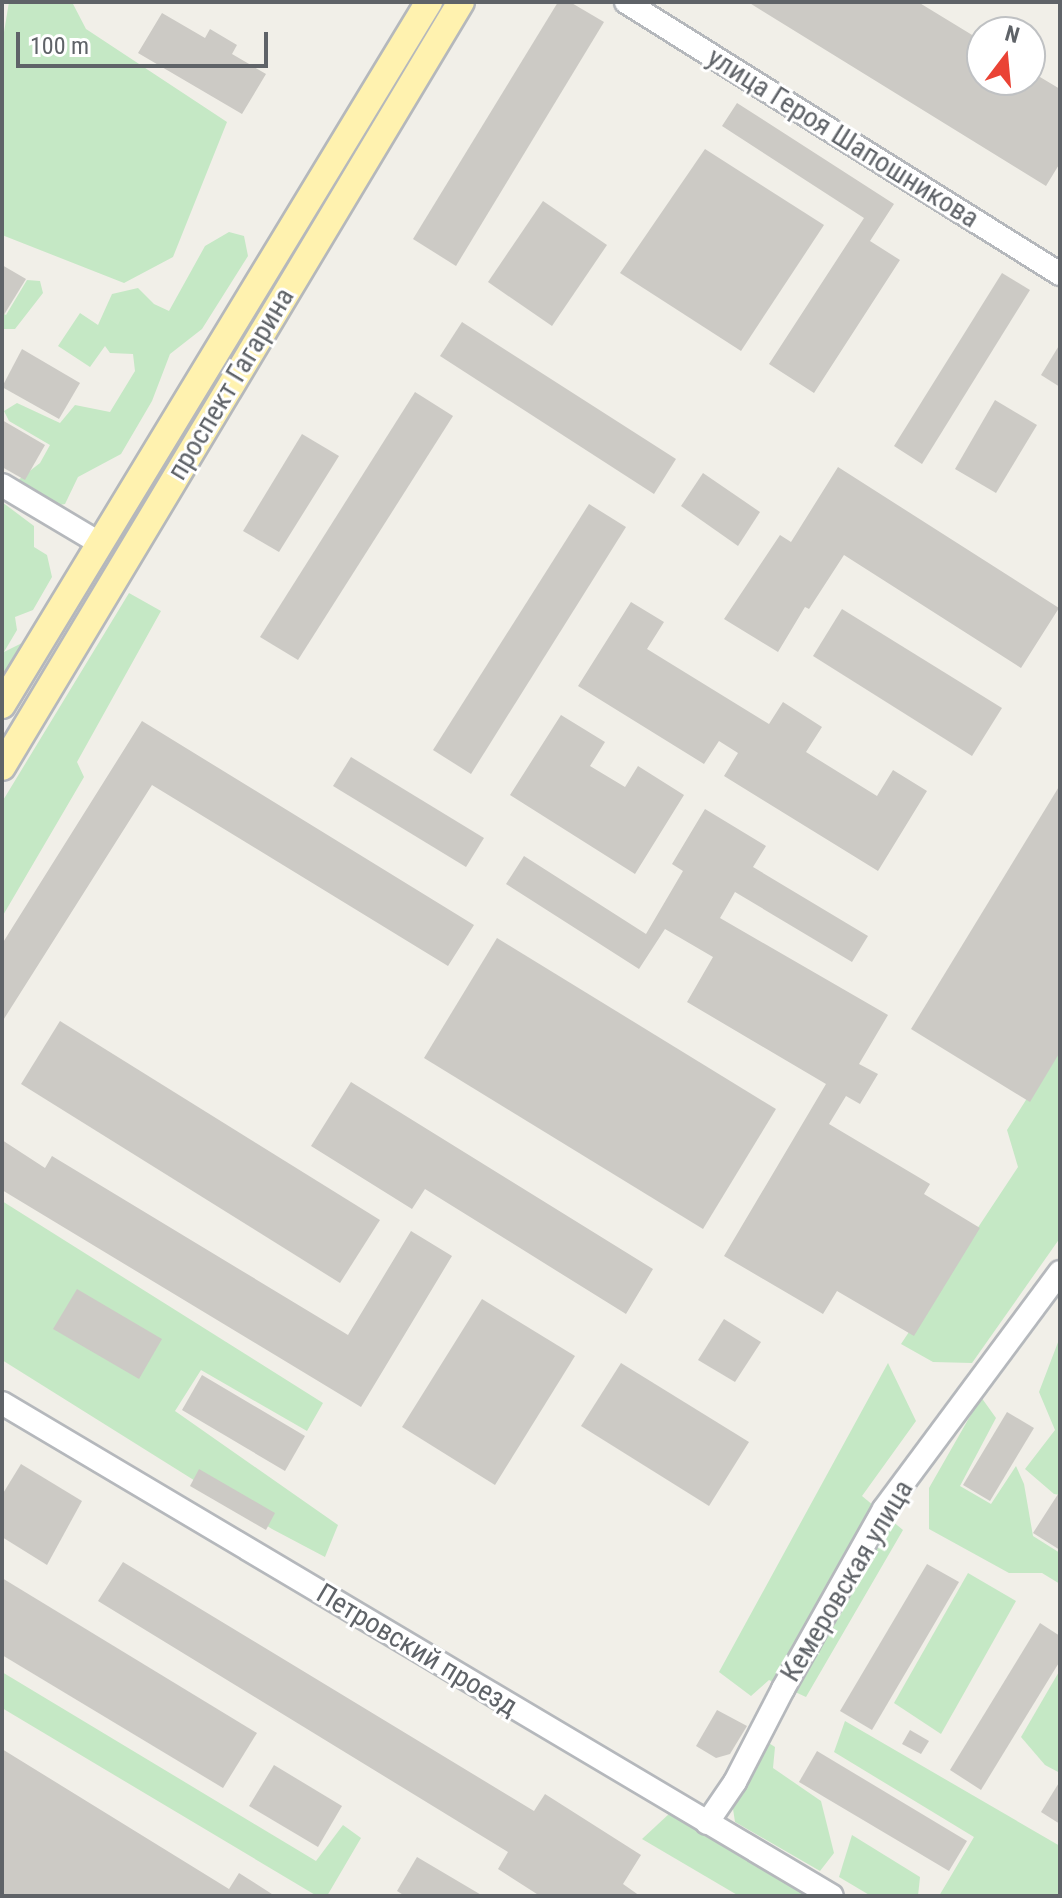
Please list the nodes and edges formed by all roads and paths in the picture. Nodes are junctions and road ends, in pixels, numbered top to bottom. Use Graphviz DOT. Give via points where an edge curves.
graph roads {
  1 [pos="429,2"];
  2 [pos="461,2"];
  3 [pos="626,2"];
  4 [pos="1060,274"];
  5 [pos="2,485"];
  6 [pos="101,544"];
  7 [pos="2,705"];
  8 [pos="2,767"];
  9 [pos="1058,1280"];
  10 [pos="2,1403"];
  11 [pos="707,1823"];
  12 [pos="832,1896"];
  1 -- 6 [label="main road, проспект Гагарина"];
  2 -- 8 [label="main road, проспект Гагарина"];
  3 -- 4 [label="street, улица Героя Шапошникова"];
  5 -- 6 [label="street"];
  6 -- 7 [label="main road, проспект Гагарина"];
  9 -- 11 [label="street, Кемеровская улица" via="884,1509 735,1782"];
  10 -- 11 [label="street, Петровский проезд"];
  11 -- 12 [label="street, Петровский проезд"];
}
